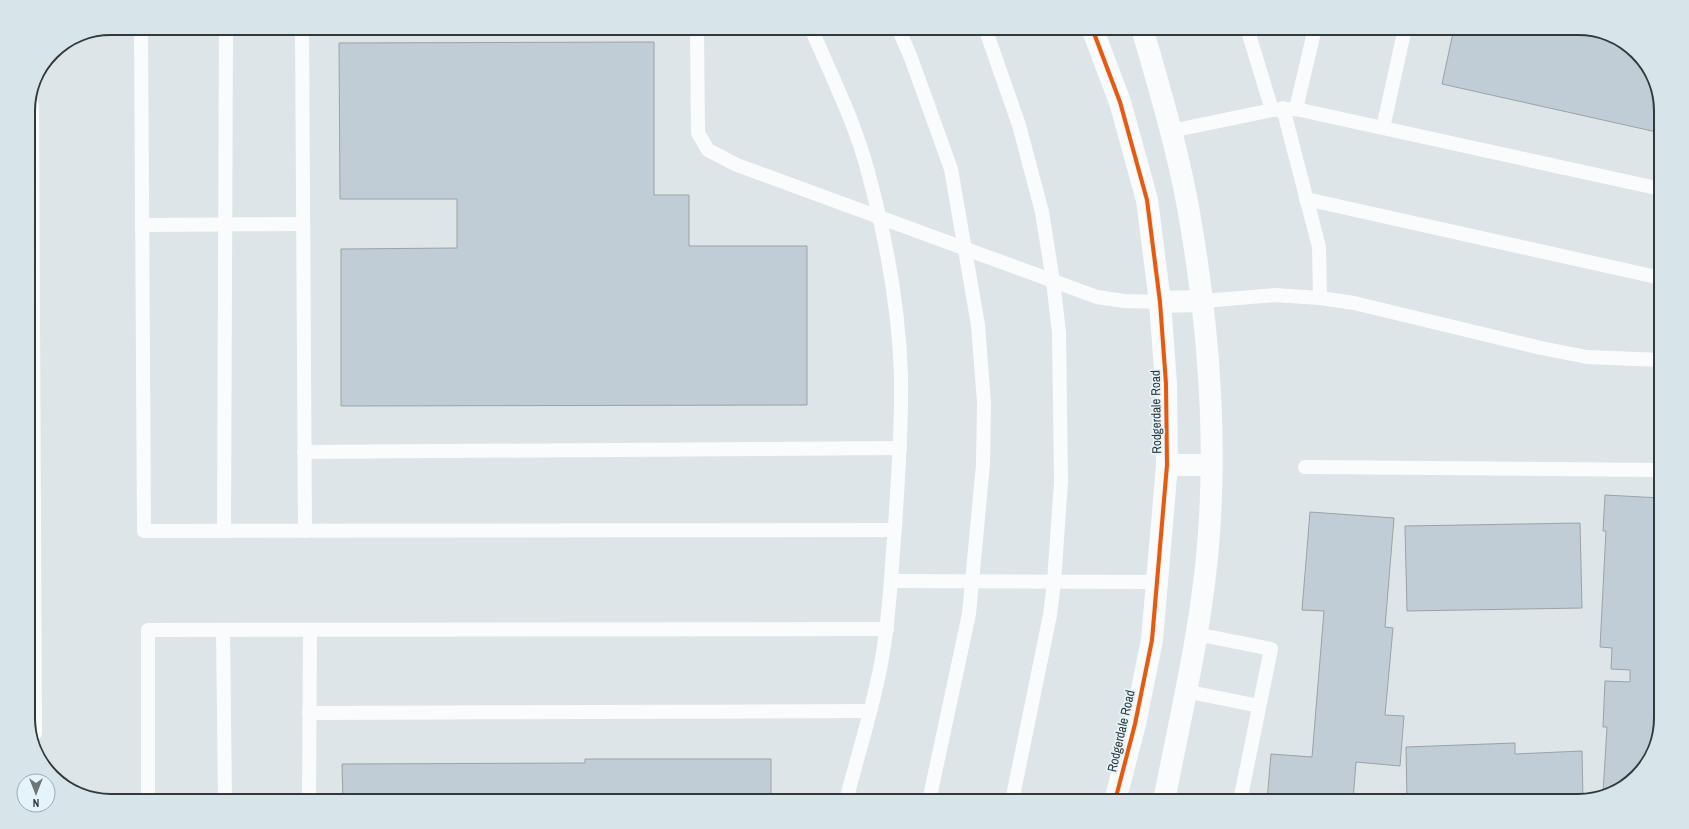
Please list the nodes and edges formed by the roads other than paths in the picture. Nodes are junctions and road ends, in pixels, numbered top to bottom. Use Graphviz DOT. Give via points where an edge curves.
graph roads {
  1 [pos="141,35"];
  2 [pos="226,35"];
  3 [pos="302,35"];
  4 [pos="696,35"];
  5 [pos="814,35"];
  6 [pos="901,35"];
  7 [pos="987,35"];
  8 [pos="1095,35"];
  9 [pos="1144,35"];
  10 [pos="1250,35"];
  11 [pos="1313,35"];
  12 [pos="1404,35"];
  13 [pos="1284,109"];
  14 [pos="1383,128"];
  15 [pos="1171,131"];
  16 [pos="1654,187"];
  17 [pos="1306,199"];
  18 [pos="879,217"];
  19 [pos="225,224"];
  20 [pos="303,224"];
  21 [pos="142,225"];
  22 [pos="965,248"];
  23 [pos="1654,276"];
  24 [pos="1053,281"];
  25 [pos="1320,298"];
  26 [pos="1203,301"];
  27 [pos="1160,302"];
  28 [pos="1654,360"];
  29 [pos="900,448"];
  30 [pos="304,452"];
  31 [pos="1167,465"];
  32 [pos="1211,465"];
  33 [pos="1305,467"];
  34 [pos="1654,470"];
  35 [pos="894,530"];
  36 [pos="224,531"];
  37 [pos="305,531"];
  38 [pos="891,581"];
  39 [pos="972,581"];
  40 [pos="1054,582"];
  41 [pos="1157,582"];
  42 [pos="887,629"];
  43 [pos="223,630"];
  44 [pos="310,630"];
  45 [pos="1196,634"];
  46 [pos="1186,691"];
  47 [pos="1259,706"];
  48 [pos="870,711"];
  49 [pos="309,713"];
  50 [pos="148,794"];
  51 [pos="225,794"];
  52 [pos="309,794"];
  53 [pos="848,794"];
  54 [pos="931,794"];
  55 [pos="1013,794"];
  56 [pos="1117,794"];
  57 [pos="1165,794"];
  58 [pos="1241,794"];
  1 -- 21 [label="lane"];
  2 -- 19 [label="lane"];
  3 -- 20 [label="lane"];
  4 -- 18 [label="lane" via="698,133 708,150 737,165"];
  5 -- 18 [label="lane" via="854,130 868,170"];
  6 -- 22 [label="lane" via="951,170"];
  7 -- 24 [label="lane" via="1019,125 1042,212"];
  8 -- 27 [label="street, Rodgerdale Road" via="1120,102 1147,200"];
  9 -- 15 [label="street"];
  10 -- 13 [label="lane"];
  11 -- 13 [label="lane"];
  12 -- 14 [label="lane"];
  13 -- 14 [label="lane"];
  13 -- 15 [label="lane"];
  13 -- 17 [label="lane"];
  14 -- 16 [label="lane"];
  15 -- 26 [label="street" via="1188,206"];
  17 -- 23 [label="lane"];
  17 -- 25 [label="lane" via="1319,247"];
  18 -- 22 [label="lane"];
  18 -- 29 [label="lane" via="896,306 901,376"];
  19 -- 20 [label="lane"];
  19 -- 21 [label="lane"];
  19 -- 36 [label="lane"];
  20 -- 30 [label="lane"];
  21 -- 36 [label="lane" via="144,531"];
  22 -- 24 [label="lane"];
  22 -- 39 [label="lane" via="978,325 984,403 982,464"];
  24 -- 27 [label="lane" via="1097,297"];
  24 -- 40 [label="lane" via="1059,332 1061,474"];
  25 -- 26 [label="lane" via="1275,295"];
  25 -- 28 [label="lane" via="1354,303 1586,357"];
  26 -- 27 [label="street"];
  26 -- 32 [label="street" via="1210,385"];
  27 -- 31 [label="street, Rodgerdale Road" via="1166,384"];
  29 -- 30 [label="lane"];
  29 -- 35 [label="lane"];
  30 -- 37 [label="lane"];
  31 -- 32 [label="street"];
  31 -- 41 [label="street, Rodgerdale Road"];
  32 -- 45 [label="street" via="1209,534"];
  33 -- 34 [label="lane"];
  35 -- 37 [label="lane"];
  35 -- 38 [label="lane"];
  36 -- 37 [label="lane"];
  38 -- 39 [label="lane"];
  38 -- 42 [label="lane"];
  39 -- 40 [label="lane"];
  39 -- 54 [label="lane" via="964,641"];
  40 -- 41 [label="lane"];
  40 -- 55 [label="lane" via="1050,615"];
  41 -- 56 [label="street, Rodgerdale Road" via="1152,640 1135,724"];
  42 -- 44 [label="lane"];
  42 -- 48 [label="lane"];
  43 -- 44 [label="lane"];
  43 -- 50 [label="lane" via="148,630"];
  43 -- 51 [label="lane"];
  44 -- 49 [label="lane"];
  45 -- 46 [label="street"];
  45 -- 47 [label="lane" via="1271,649"];
  46 -- 47 [label="lane"];
  46 -- 57 [label="street"];
  47 -- 58 [label="lane"];
  48 -- 49 [label="lane"];
  48 -- 53 [label="lane"];
  49 -- 52 [label="lane"];
}
